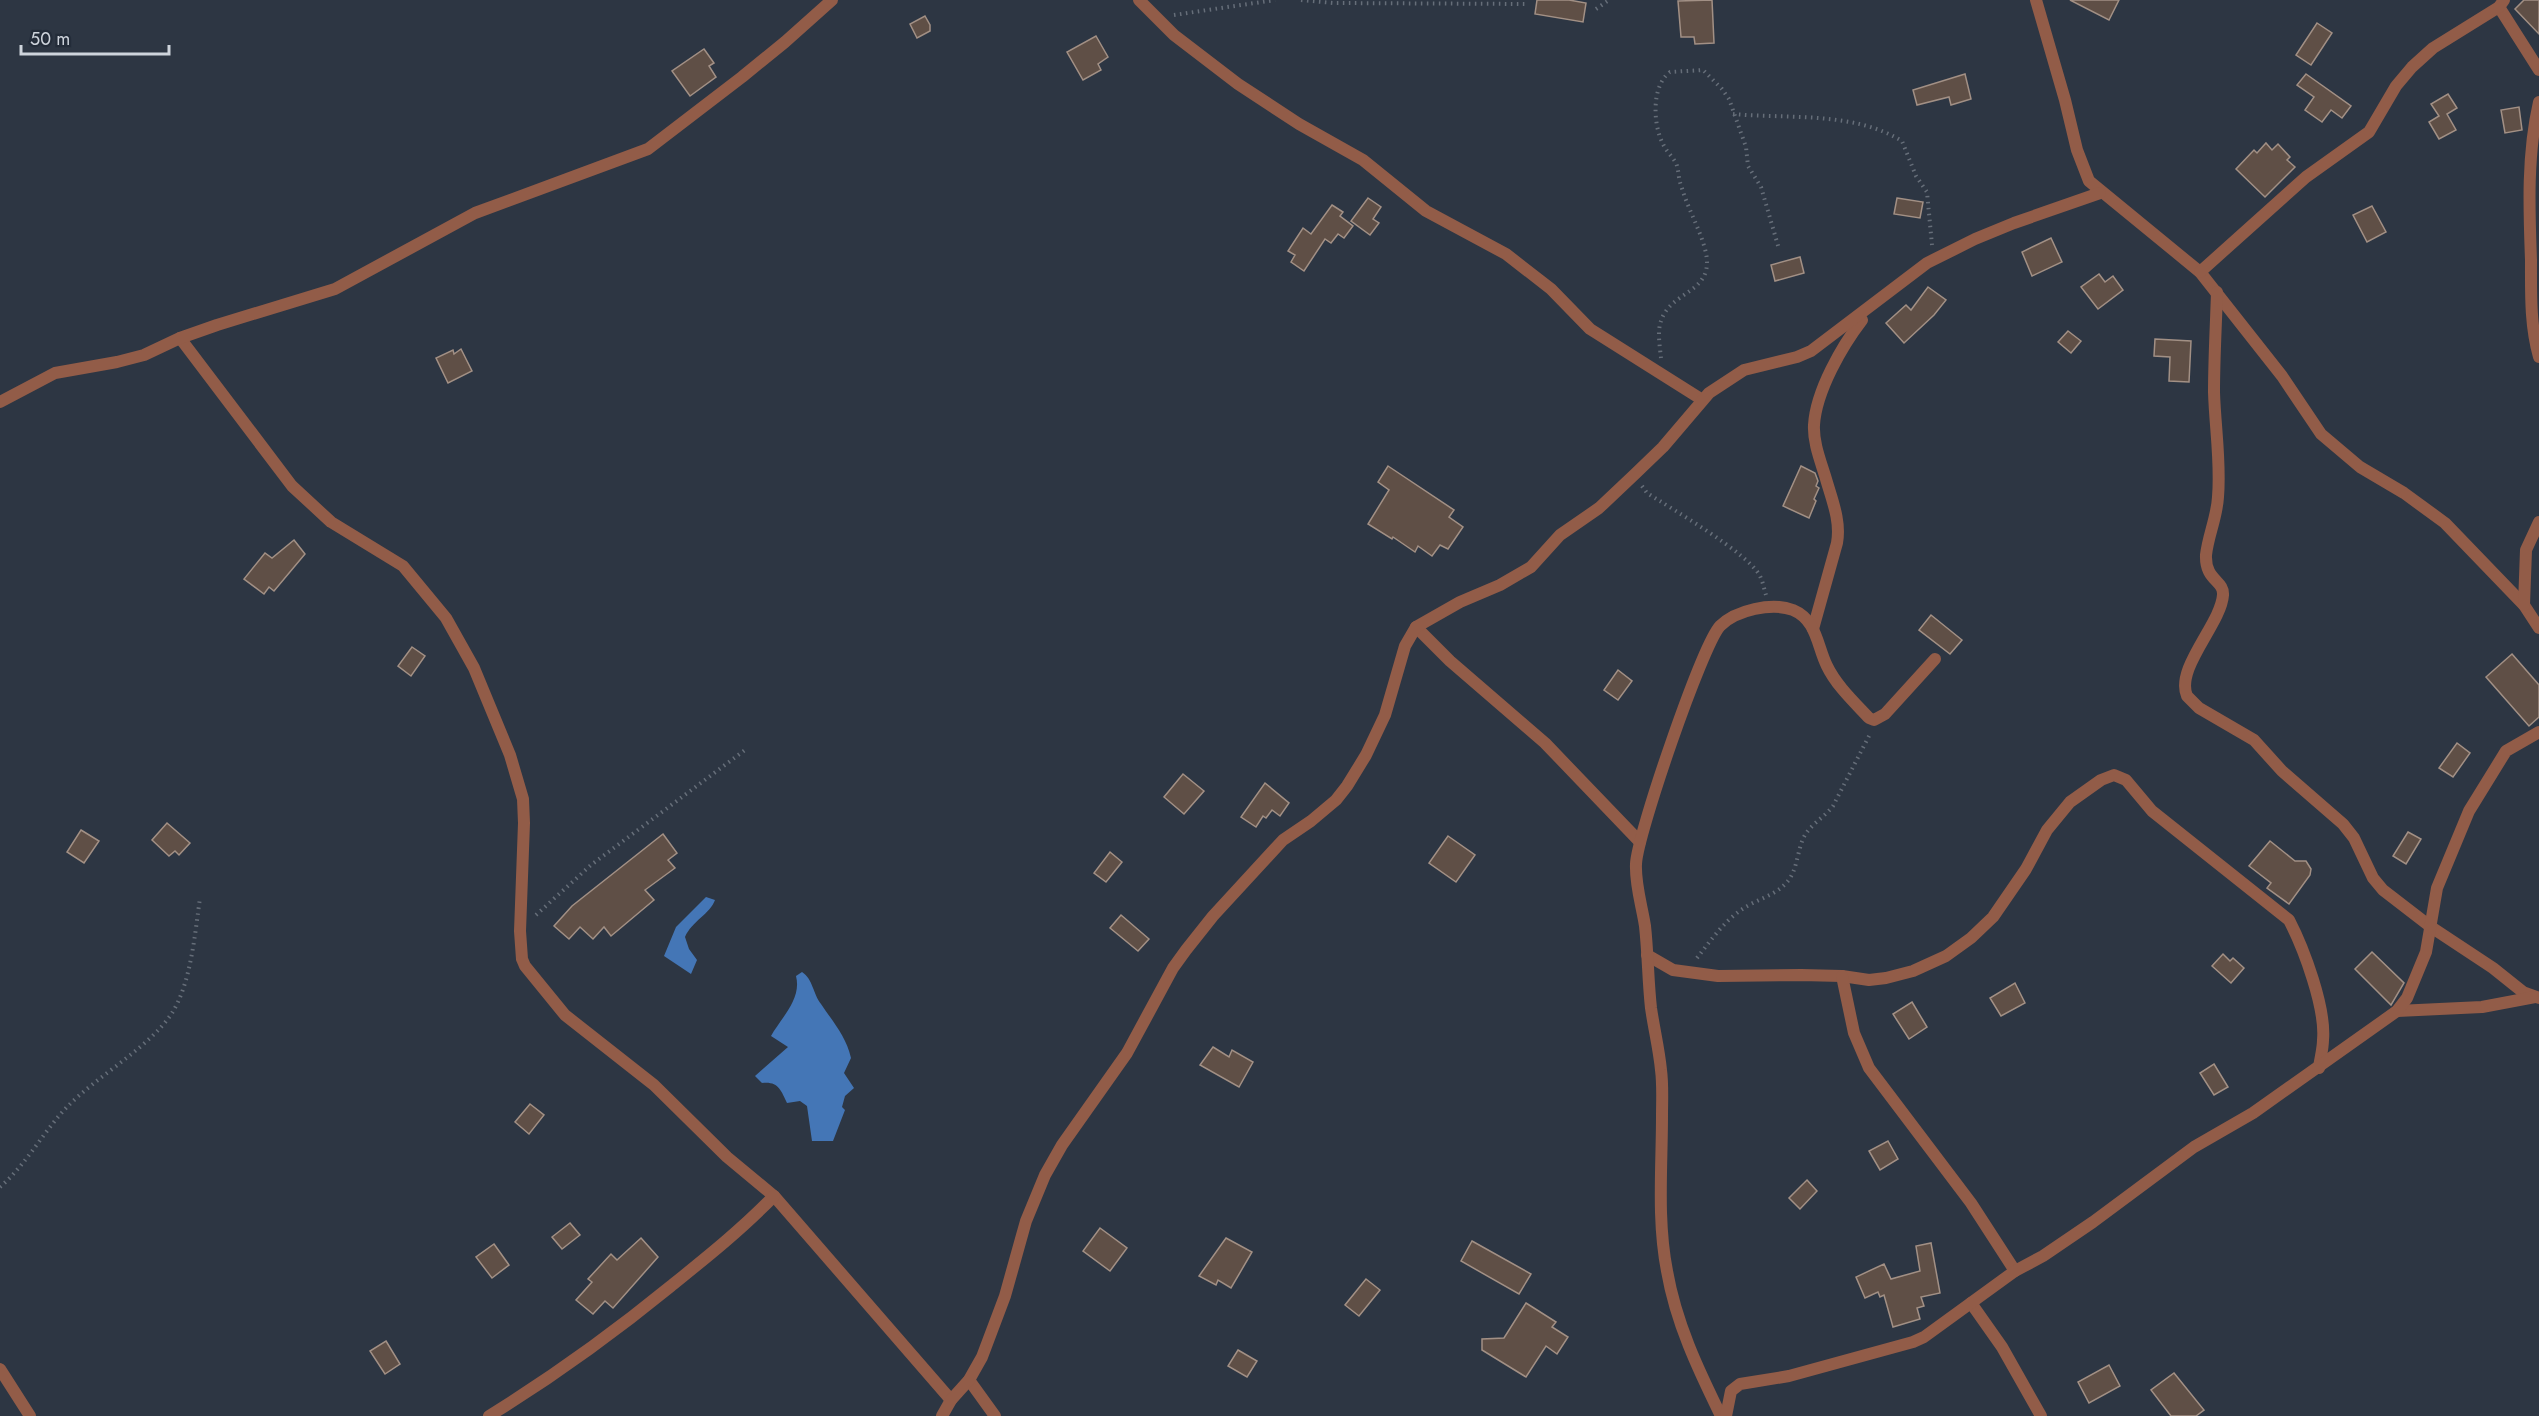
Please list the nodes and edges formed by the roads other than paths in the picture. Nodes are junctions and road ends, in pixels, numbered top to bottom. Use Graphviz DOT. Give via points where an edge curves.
graph roads {
  1 [pos="831,0"];
  2 [pos="1139,0"];
  3 [pos="2036,0"];
  4 [pos="2501,3"];
  5 [pos="2539,70"];
  6 [pos="2539,102"];
  7 [pos="2100,193"];
  8 [pos="2200,272"];
  9 [pos="2217,291"];
  10 [pos="1871,307"];
  11 [pos="180,338"];
  12 [pos="2539,357"];
  13 [pos="1701,399"];
  14 [pos="0,402"];
  15 [pos="2539,522"];
  16 [pos="2524,605"];
  17 [pos="1416,627"];
  18 [pos="2539,628"];
  19 [pos="1814,629"];
  20 [pos="1935,659"];
  21 [pos="2539,732"];
  22 [pos="1640,842"];
  23 [pos="2431,927"];
  24 [pos="1647,955"];
  25 [pos="1842,976"];
  26 [pos="2537,998"];
  27 [pos="2397,1011"];
  28 [pos="2319,1068"];
  29 [pos="774,1196"];
  30 [pos="2015,1271"];
  31 [pos="1971,1303"];
  32 [pos="0,1369"];
  33 [pos="969,1380"];
  34 [pos="951,1400"];
  35 [pos="30,1416"];
  36 [pos="489,1416"];
  37 [pos="942,1416"];
  38 [pos="995,1416"];
  39 [pos="1721,1416"];
  40 [pos="1726,1416"];
  41 [pos="2041,1416"];
  1 -- 11 [label="street" via="742,78 648,149 475,213 334,289"];
  2 -- 13 [label="street" via="1174,35 1238,84 1363,160 1426,212 1506,254 1551,289 1590,329"];
  3 -- 7 [label="street" via="2077,150 2088,181"];
  4 -- 5 [label="street"];
  4 -- 8 [label="street" via="2433,48 2396,86 2369,132 2306,177"];
  6 -- 12 [label="street" via="2529,198 2530,307"];
  7 -- 8 [label="street"];
  7 -- 10 [label="street" via="2014,223 1931,261"];
  8 -- 9 [label="street"];
  9 -- 16 [label="street" via="2321,434 2360,467 2445,522"];
  9 -- 23 [label="street" via="2214,392 2218,497 2206,566 2223,593 2189,669 2185,692 2199,708 2254,740 2282,771 2346,828 2376,883"];
  10 -- 13 [label="street" via="1811,351 1744,370"];
  10 -- 19 [label="street" via="1833,367 1817,407 1815,444 1839,528"];
  11 -- 14 [label="street" via="117,363 55,373"];
  11 -- 29 [label="street" via="292,486 331,522 404,566 446,618 474,668 510,755 523,799 520,931 525,966 565,1014 654,1086 727,1157"];
  13 -- 17 [label="street" via="1635,474 1599,508 1560,535 1531,567"];
  15 -- 16 [label="street" via="2526,550"];
  16 -- 18 [label="street"];
  17 -- 22 [label="street" via="1450,662 1545,743"];
  17 -- 33 [label="street" via="1405,646 1385,715 1347,786 1336,800 1283,840 1213,916 1173,968 1127,1053 1062,1145 1026,1221 1005,1296"];
  19 -- 20 [label="street" via="1837,682 1869,718 1877,720"];
  19 -- 22 [label="street" via="1793,610 1769,607 1722,625 1713,637 1668,755"];
  21 -- 23 [label="street" via="2506,751 2469,811 2441,878"];
  22 -- 24 [label="street" via="1636,865"];
  23 -- 26 [label="street"];
  23 -- 27 [label="street" via="2414,985"];
  24 -- 25 [label="street" via="1664,966 1718,976"];
  24 -- 39 [label="street" via="1662,1072 1660,1190 1666,1268 1690,1352"];
  25 -- 28 [label="street" via="1869,980 1913,971 1946,956 1971,938 1993,917 2047,830 2070,802 2114,775 2126,780 2152,811 2289,920 2313,983 2322,1021 2324,1040"];
  25 -- 30 [label="street" via="1854,1033 1869,1068 1971,1203"];
  26 -- 27 [label="street" via="2482,1007"];
  27 -- 28 [label="street"];
  28 -- 30 [label="street" via="2253,1113 2193,1147 2093,1222"];
  29 -- 34 [label="street"];
  29 -- 36 [label="street" via="741,1230 608,1338"];
  30 -- 31 [label="street"];
  31 -- 40 [label="street" via="1913,1342 1789,1376 1740,1384 1731,1391"];
  31 -- 41 [label="street" via="2002,1347"];
  32 -- 35 [label="street"];
  33 -- 34 [label="street"];
  33 -- 38 [label="street"];
  34 -- 37 [label="street"];
}
